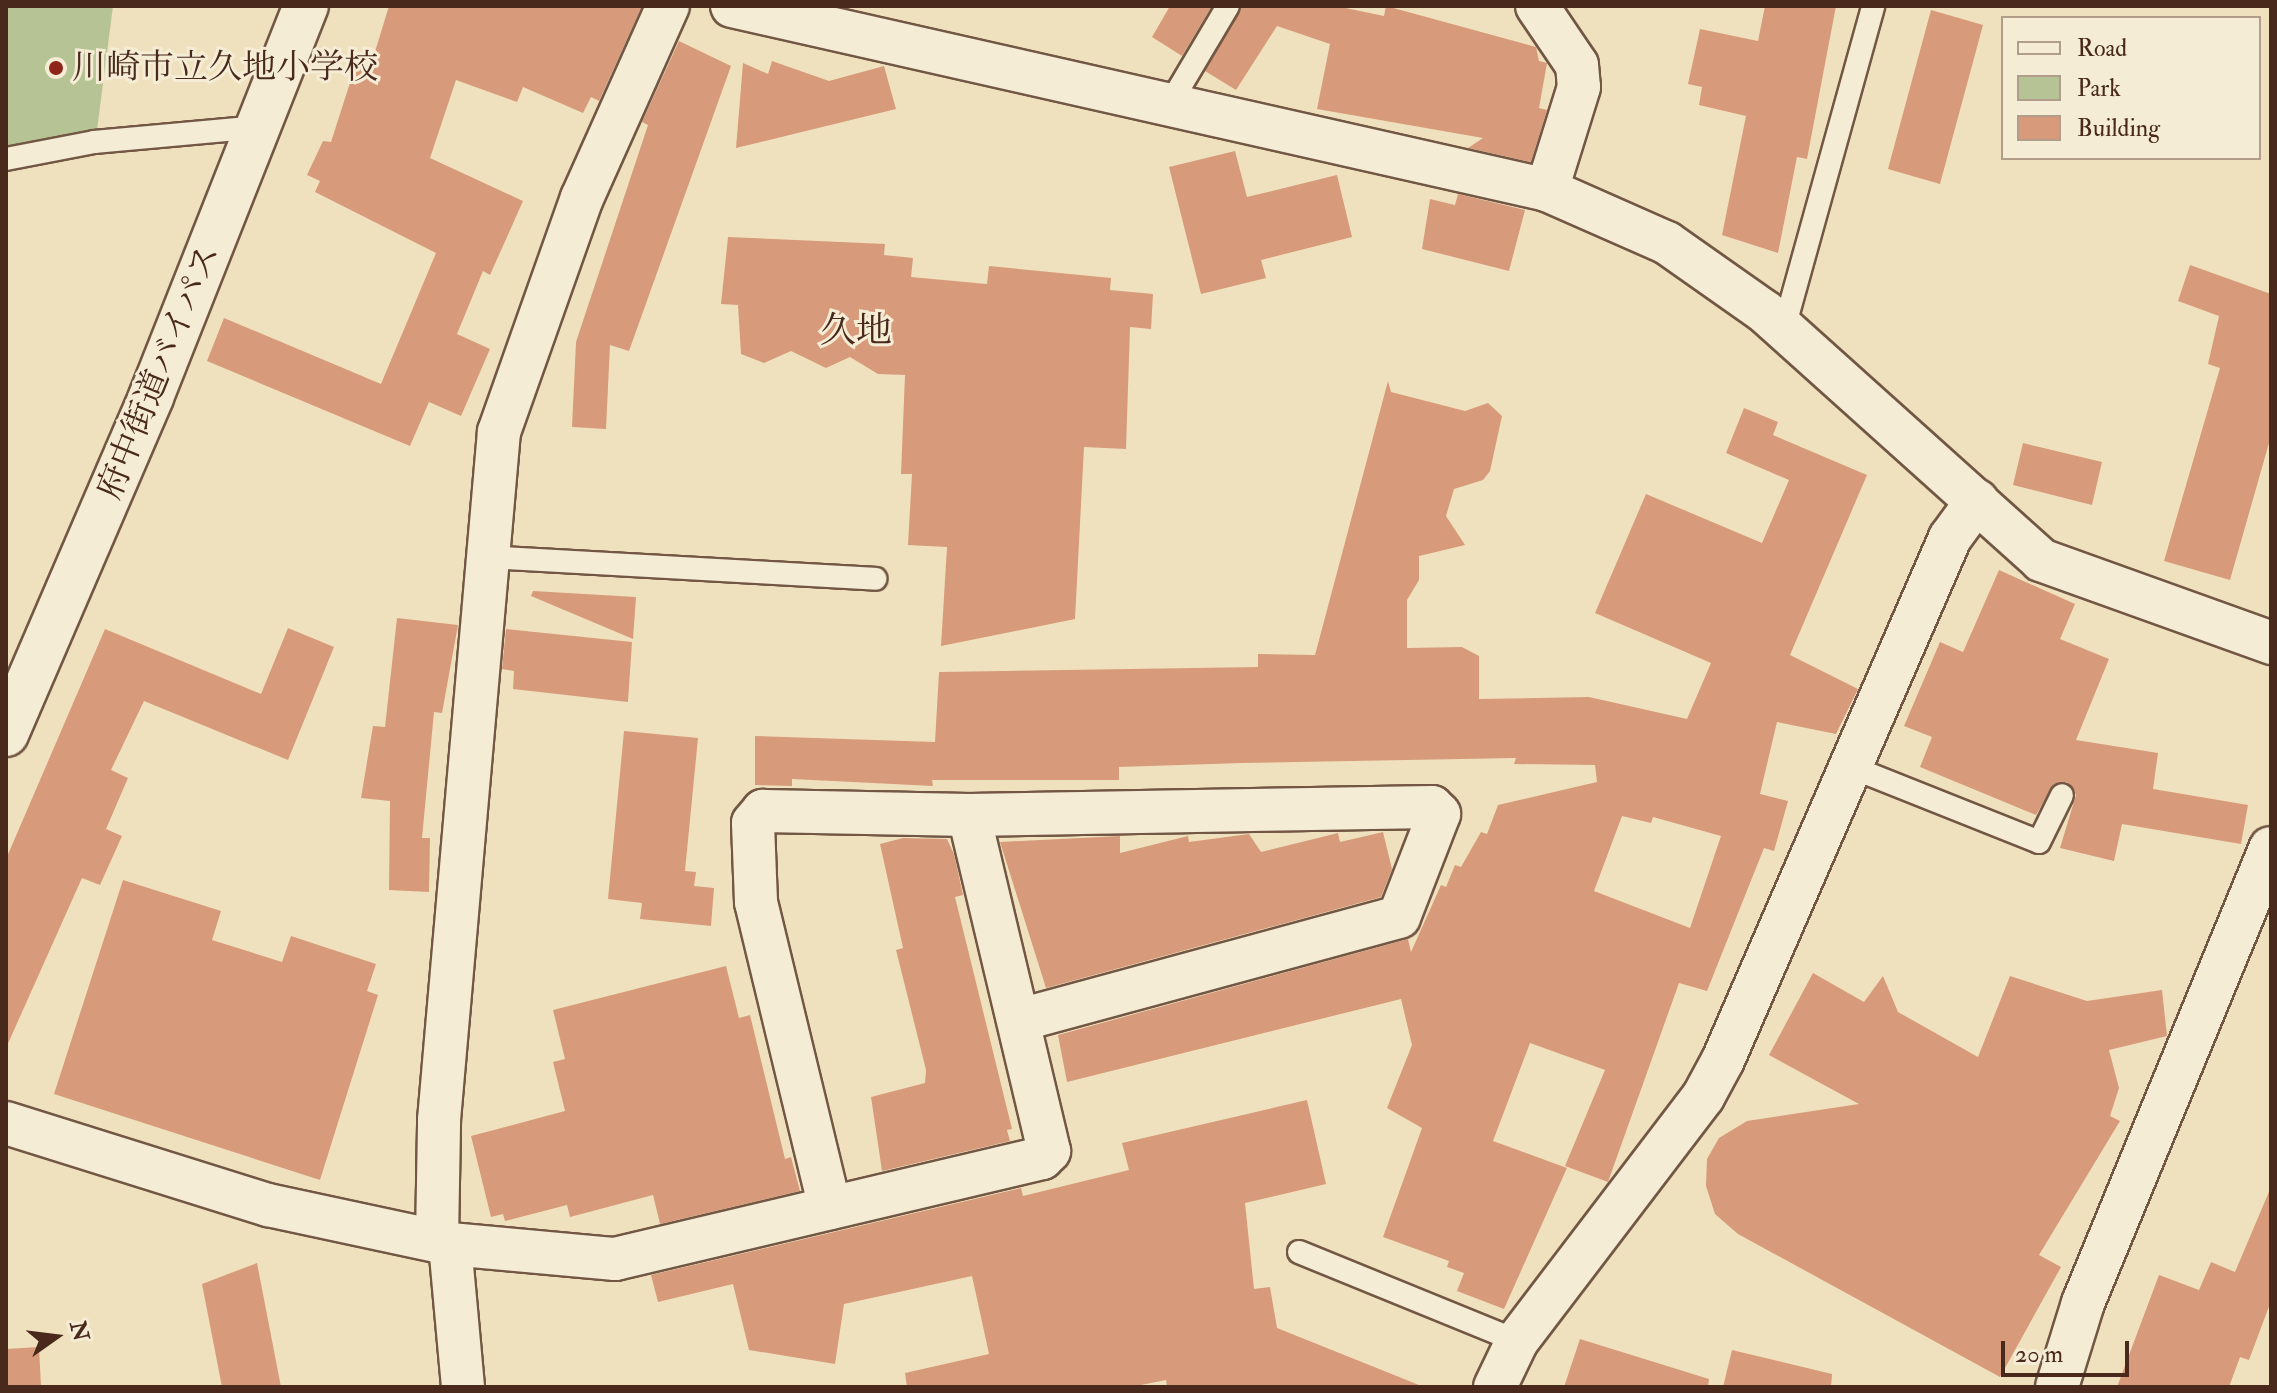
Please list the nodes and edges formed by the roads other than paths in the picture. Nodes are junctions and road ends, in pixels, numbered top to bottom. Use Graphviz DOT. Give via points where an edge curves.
graph roads {
  1 [pos="306,6"];
  2 [pos="668,6"];
  3 [pos="732,6"];
  4 [pos="1228,6"];
  5 [pos="1537,6"];
  6 [pos="1873,6"];
  7 [pos="1168,107"];
  8 [pos="259,127"];
  9 [pos="6,159"];
  10 [pos="1547,190"];
  11 [pos="1784,328"];
  12 [pos="1977,501"];
  13 [pos="486,557"];
  14 [pos="875,579"];
  15 [pos="2271,643"];
  16 [pos="6,734"];
  17 [pos="1851,767"];
  18 [pos="2062,795"];
  19 [pos="969,815"];
  20 [pos="2271,848"];
  21 [pos="1020,1020"];
  22 [pos="6,1123"];
  23 [pos="830,1208"];
  24 [pos="444,1242"];
  25 [pos="1299,1252"];
  26 [pos="1517,1341"];
  27 [pos="463,1387"];
  28 [pos="1495,1387"];
  29 [pos="2057,1387"];
  1 -- 8 [label="street, 府中街道バイパス"];
  2 -- 13 [label="street" via="582,198 517,370 499,432"];
  3 -- 7 [label="street" via="985,59"];
  4 -- 7 [label="lane"];
  5 -- 10 [label="street" via="1577,65 1579,87"];
  6 -- 11 [label="lane"];
  7 -- 10 [label="street"];
  8 -- 9 [label="lane" via="94,142"];
  8 -- 16 [label="street, 府中街道バイパス"];
  10 -- 11 [label="street" via="1667,243"];
  11 -- 12 [label="street"];
  12 -- 15 [label="street" via="2041,560"];
  12 -- 17 [label="street" via="1950,538"];
  13 -- 14 [label="lane"];
  13 -- 24 [label="street" via="439,1120"];
  17 -- 18 [label="lane" via="2039,842"];
  17 -- 26 [label="street" via="1703,1097"];
  19 -- 21 [label="street"];
  19 -- 21 [label="street" via="1432,807 1439,814 1399,917"];
  19 -- 23 [label="street" via="763,811 753,823 756,902"];
  20 -- 29 [label="street" via="2083,1303"];
  21 -- 23 [label="street" via="1049,1151 1042,1158"];
  22 -- 24 [label="street" via="268,1205"];
  23 -- 24 [label="street" via="615,1259"];
  24 -- 27 [label="street"];
  25 -- 26 [label="lane"];
  26 -- 28 [label="street"];
}
